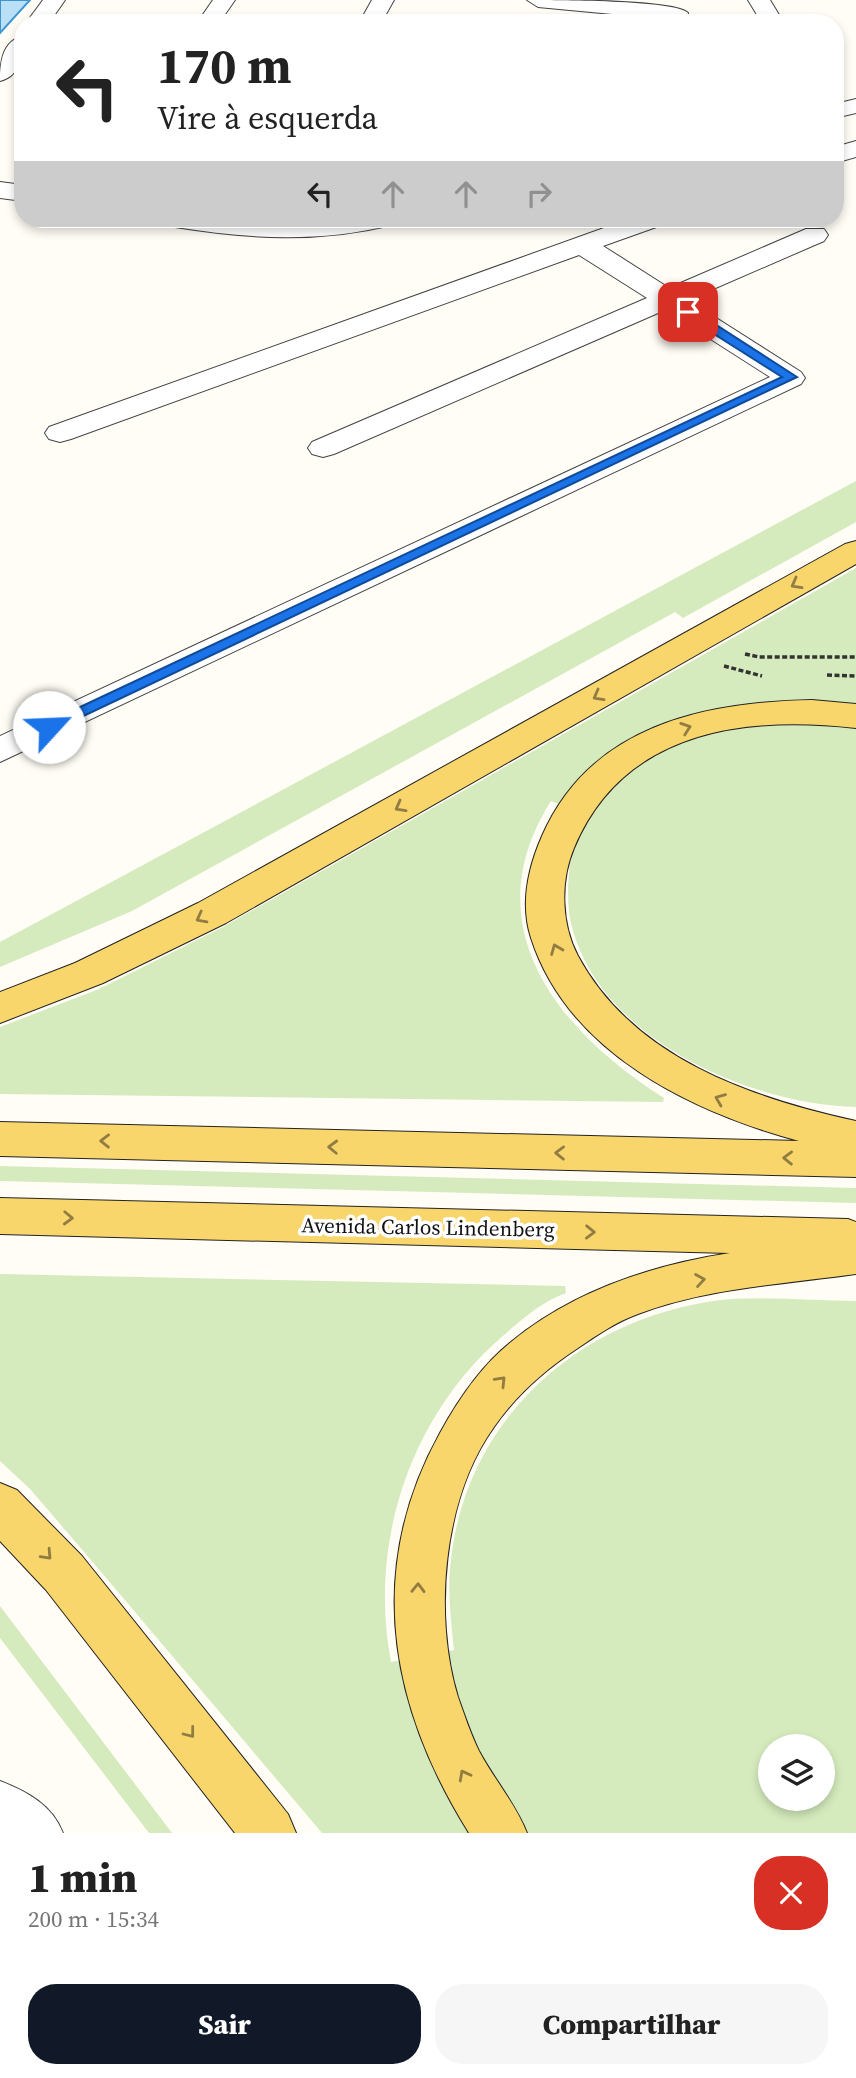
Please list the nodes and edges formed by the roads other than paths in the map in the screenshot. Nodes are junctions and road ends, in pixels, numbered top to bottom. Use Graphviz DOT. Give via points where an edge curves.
graph roads {
  1 [pos="538,0"];
  2 [pos="677,14"];
  3 [pos="14,55"];
  4 [pos="0,74"];
  5 [pos="274,228"];
  6 [pos="337,228"];
  7 [pos="627,228"];
  8 [pos="815,235"];
  9 [pos="581,244"];
  10 [pos="668,299"];
  11 [pos="61,433"];
  12 [pos="323,448"];
  13 [pos="856,551"];
  14 [pos="856,716"];
  15 [pos="0,750"];
  16 [pos="0,1008"];
  17 [pos="856,1138"];
  18 [pos="0,1139"];
  19 [pos="856,1160"];
  20 [pos="0,1216"];
  21 [pos="856,1238"];
  22 [pos="856,1255"];
  23 [pos="0,1506"];
  24 [pos="0,1808"];
  25 [pos="23,1833"];
  26 [pos="36,1833"];
  27 [pos="269,1833"];
  28 [pos="500,1833"];
  1 -- 2 [label="street"];
  3 -- 4 [label="street"];
  5 -- 6 [label="street" via="311,233"];
  7 -- 9 [label="street"];
  8 -- 10 [label="street"];
  9 -- 10 [label="street"];
  9 -- 11 [label="street"];
  10 -- 12 [label="street"];
  10 -- 15 [label="street" via="791,377"];
  13 -- 16 [label="main road, one-way" via="164,938"];
  17 -- 14 [label="main road, one-way" via="746,1110 705,1093 658,1065 608,1024 582,993 548,930 545,899 556,841 573,810 623,759 657,739 724,718 783,711"];
  19 -- 18 [label="main road, one-way"];
  20 -- 21 [label="main road, Avenida Carlos Lindenberg, one-way"];
  28 -- 22 [label="main road, one-way" via="441,1725 423,1656 418,1582 434,1494 471,1418 496,1385 526,1357 594,1311 673,1284"];
  23 -- 27 [label="main road, one-way" via="64,1573"];
  24 -- 25 [label="street"];
  24 -- 26 [label="street"];
}
